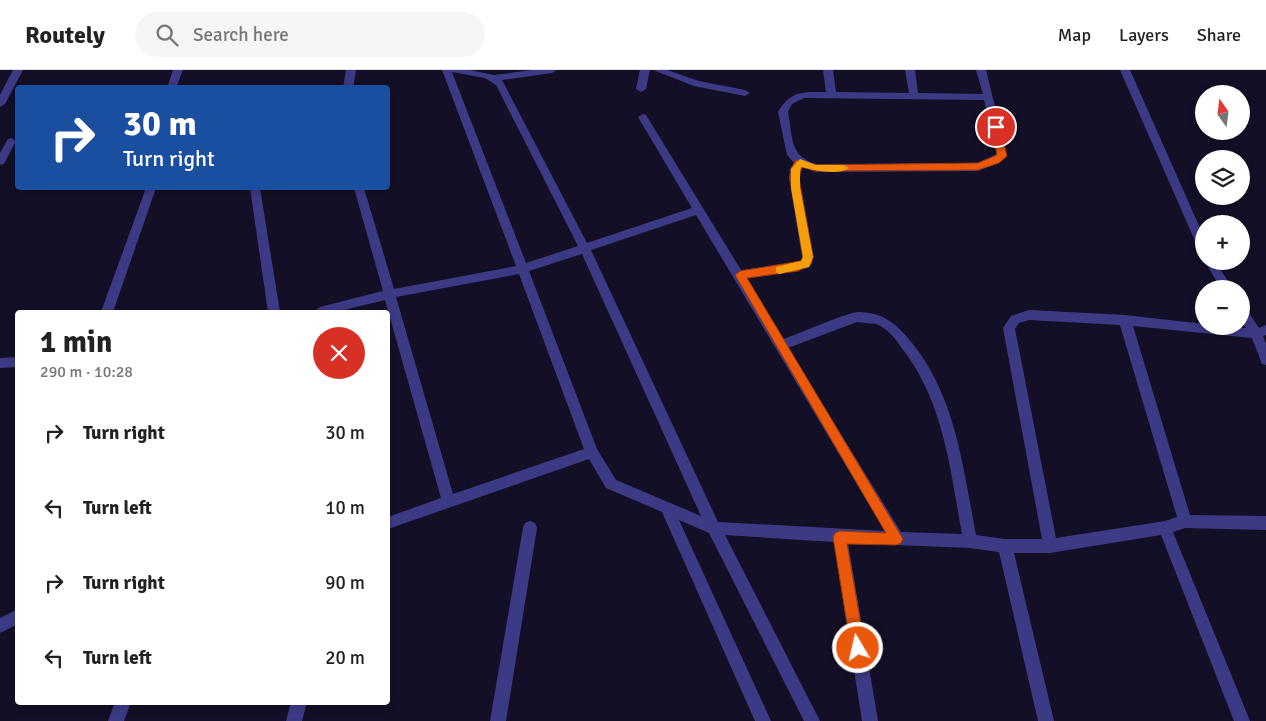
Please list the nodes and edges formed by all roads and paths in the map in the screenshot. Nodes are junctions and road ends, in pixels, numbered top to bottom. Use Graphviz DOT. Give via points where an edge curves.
graph roads {
  1 [pos="18,70"];
  2 [pos="178,70"];
  3 [pos="351,70"];
  4 [pos="447,70"];
  5 [pos="454,70"];
  6 [pos="552,70"];
  7 [pos="645,70"];
  8 [pos="658,70"];
  9 [pos="828,70"];
  10 [pos="910,70"];
  11 [pos="981,70"];
  12 [pos="1125,70"];
  13 [pos="495,78"];
  14 [pos="172,85"];
  15 [pos="348,85"];
  16 [pos="640,89"];
  17 [pos="831,93"];
  18 [pos="744,94"];
  19 [pos="914,95"];
  20 [pos="988,97"];
  21 [pos="0,104"];
  22 [pos="643,117"];
  23 [pos="14,141"];
  24 [pos="0,142"];
  25 [pos="0,162"];
  26 [pos="800,163"];
  27 [pos="150,190"];
  28 [pos="255,190"];
  29 [pos="360,190"];
  30 [pos="698,210"];
  31 [pos="1195,229"];
  32 [pos="585,249"];
  33 [pos="523,269"];
  34 [pos="740,275"];
  35 [pos="389,294"];
  36 [pos="107,310"];
  37 [pos="274,310"];
  38 [pos="328,310"];
  39 [pos="1125,320"];
  40 [pos="1250,320"];
  41 [pos="1261,332"];
  42 [pos="782,345"];
  43 [pos="1266,360"];
  44 [pos="15,362"];
  45 [pos="0,363"];
  46 [pos="592,452"];
  47 [pos="449,502"];
  48 [pos="668,508"];
  49 [pos="1185,521"];
  50 [pos="390,522"];
  51 [pos="1266,523"];
  52 [pos="530,528"];
  53 [pos="714,528"];
  54 [pos="1165,528"];
  55 [pos="840,537"];
  56 [pos="896,539"];
  57 [pos="970,541"];
  58 [pos="1005,546"];
  59 [pos="1050,546"];
  60 [pos="15,618"];
  61 [pos="0,626"];
  62 [pos="122,705"];
  63 [pos="297,705"];
  64 [pos="116,721"];
  65 [pos="294,721"];
  66 [pos="498,721"];
  67 [pos="763,721"];
  68 [pos="812,721"];
  69 [pos="870,721"];
  70 [pos="1046,721"];
  71 [pos="1242,721"];
  1 -- 21 [label="street"];
  2 -- 14 [label="street"];
  3 -- 15 [label="street"];
  4 -- 33 [label="street"];
  5 -- 13 [label="street"];
  6 -- 13 [label="street"];
  7 -- 16 [label="street"];
  8 -- 18 [label="street" via="696,84"];
  9 -- 17 [label="street"];
  10 -- 19 [label="street"];
  11 -- 20 [label="street"];
  12 -- 31 [label="street"];
  13 -- 32 [label="street"];
  17 -- 19 [label="street"];
  17 -- 26 [label="street" via="802,94 789,102 783,112 792,154"];
  19 -- 20 [label="street"];
  20 -- 26 [label="street" via="1002,156 987,164 978,167 816,168"];
  22 -- 30 [label="street"];
  23 -- 24 [label="street"];
  23 -- 25 [label="street"];
  26 -- 34 [label="street" via="794,178 808,257 806,264"];
  27 -- 36 [label="street"];
  28 -- 37 [label="street"];
  29 -- 35 [label="street"];
  30 -- 32 [label="street"];
  30 -- 34 [label="street"];
  32 -- 33 [label="street"];
  32 -- 53 [label="street"];
  33 -- 35 [label="street"];
  33 -- 46 [label="street"];
  34 -- 42 [label="street"];
  35 -- 38 [label="street"];
  35 -- 47 [label="street"];
  39 -- 41 [label="street"];
  39 -- 49 [label="street"];
  39 -- 59 [label="street" via="1029,315 1015,319 1009,328"];
  40 -- 41 [label="street"];
  41 -- 43 [label="street"];
  42 -- 56 [label="street"];
  42 -- 57 [label="street" via="857,317 880,320 894,329 920,360 948,426"];
  44 -- 45 [label="street"];
  46 -- 47 [label="street"];
  46 -- 48 [label="street" via="611,484"];
  47 -- 50 [label="street"];
  48 -- 53 [label="street"];
  48 -- 67 [label="street"];
  49 -- 51 [label="street"];
  49 -- 54 [label="street"];
  52 -- 66 [label="street"];
  53 -- 55 [label="street"];
  53 -- 68 [label="street"];
  54 -- 59 [label="street"];
  54 -- 71 [label="street"];
  55 -- 56 [label="street"];
  55 -- 69 [label="street"];
  56 -- 57 [label="street"];
  57 -- 58 [label="street"];
  58 -- 59 [label="street"];
  58 -- 70 [label="street"];
  60 -- 61 [label="street"];
  62 -- 64 [label="street"];
  63 -- 65 [label="street"];
}
